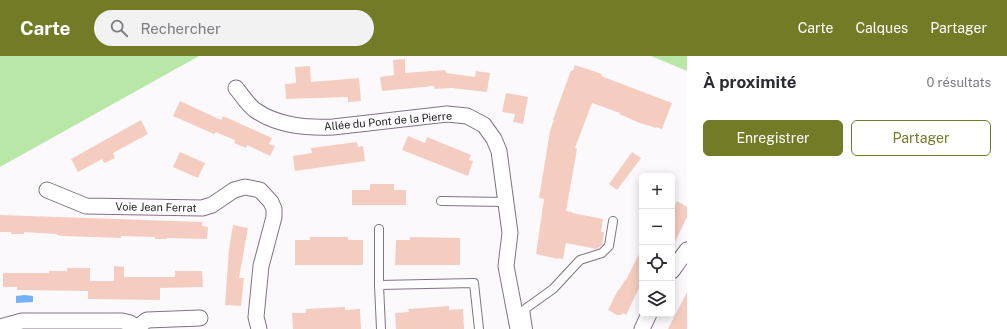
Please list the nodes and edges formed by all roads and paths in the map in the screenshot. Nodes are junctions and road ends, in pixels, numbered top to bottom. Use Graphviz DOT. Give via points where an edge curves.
graph roads {
  1 [pos="236,88"];
  2 [pos="47,190"];
  3 [pos="441,201"];
  4 [pos="506,202"];
  5 [pos="613,221"];
  6 [pos="379,229"];
  7 [pos="687,250"];
  8 [pos="675,267"];
  9 [pos="379,284"];
  10 [pos="648,317"];
  11 [pos="200,318"];
  12 [pos="0,327"];
  13 [pos="139,328"];
  14 [pos="259,329"];
  15 [pos="381,329"];
  16 [pos="479,329"];
  17 [pos="518,329"];
  18 [pos="528,329"];
  19 [pos="642,329"];
  1 -- 4 [label="street, Allée du Pont de la Pierre" via="254,109 274,120 296,126 333,127 447,114 467,116 484,125 494,139 499,151"];
  2 -- 14 [label="street, Voie Jean Ferrat" via="86,206 202,208 212,205 234,190 245,187 260,190 271,202 274,213 261,266 256,317"];
  3 -- 4 [label="lane"];
  4 -- 17 [label="street, Allée du Pont de la Pierre" via="510,233 506,266"];
  5 -- 18 [label="lane" via="609,246 602,253 580,260 553,289 525,309"];
  6 -- 9 [label="lane"];
  7 -- 8 [label="street"];
  9 -- 15 [label="lane"];
  9 -- 16 [label="lane" via="474,283"];
  10 -- 19 [label="street"];
  11 -- 13 [label="street" via="147,320"];
  12 -- 13 [label="street" via="22,320 122,321"];
}
